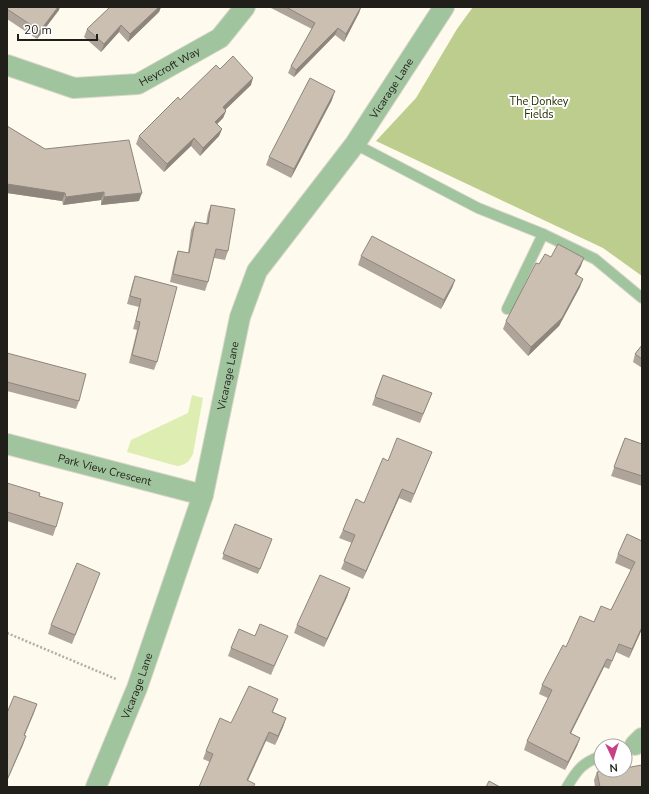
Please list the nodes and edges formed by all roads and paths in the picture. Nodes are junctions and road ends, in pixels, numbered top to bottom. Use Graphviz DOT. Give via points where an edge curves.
graph roads {
  1 [pos="245,7"];
  2 [pos="444,7"];
  3 [pos="7,65"];
  4 [pos="355,144"];
  5 [pos="543,234"];
  6 [pos="642,298"];
  7 [pos="507,309"];
  8 [pos="7,444"];
  9 [pos="203,495"];
  10 [pos="7,633"];
  11 [pos="137,688"];
  12 [pos="593,759"];
  13 [pos="96,787"];
  14 [pos="567,787"];
  1 -- 3 [label="street, Heycroft Way" via="220,38 138,84 74,88"];
  2 -- 4 [label="street, Vicarage Lane"];
  4 -- 5 [label="lane" via="478,208"];
  4 -- 9 [label="street, Vicarage Lane" via="257,271 240,317"];
  5 -- 6 [label="lane" via="595,259"];
  5 -- 7 [label="lane"];
  8 -- 9 [label="street, Park View Crescent"];
  9 -- 11 [label="street, Vicarage Lane"];
  10 -- 11 [label="path"];
  11 -- 13 [label="street, Vicarage Lane"];
  12 -- 14 [label="lane" via="575,772"];
}
